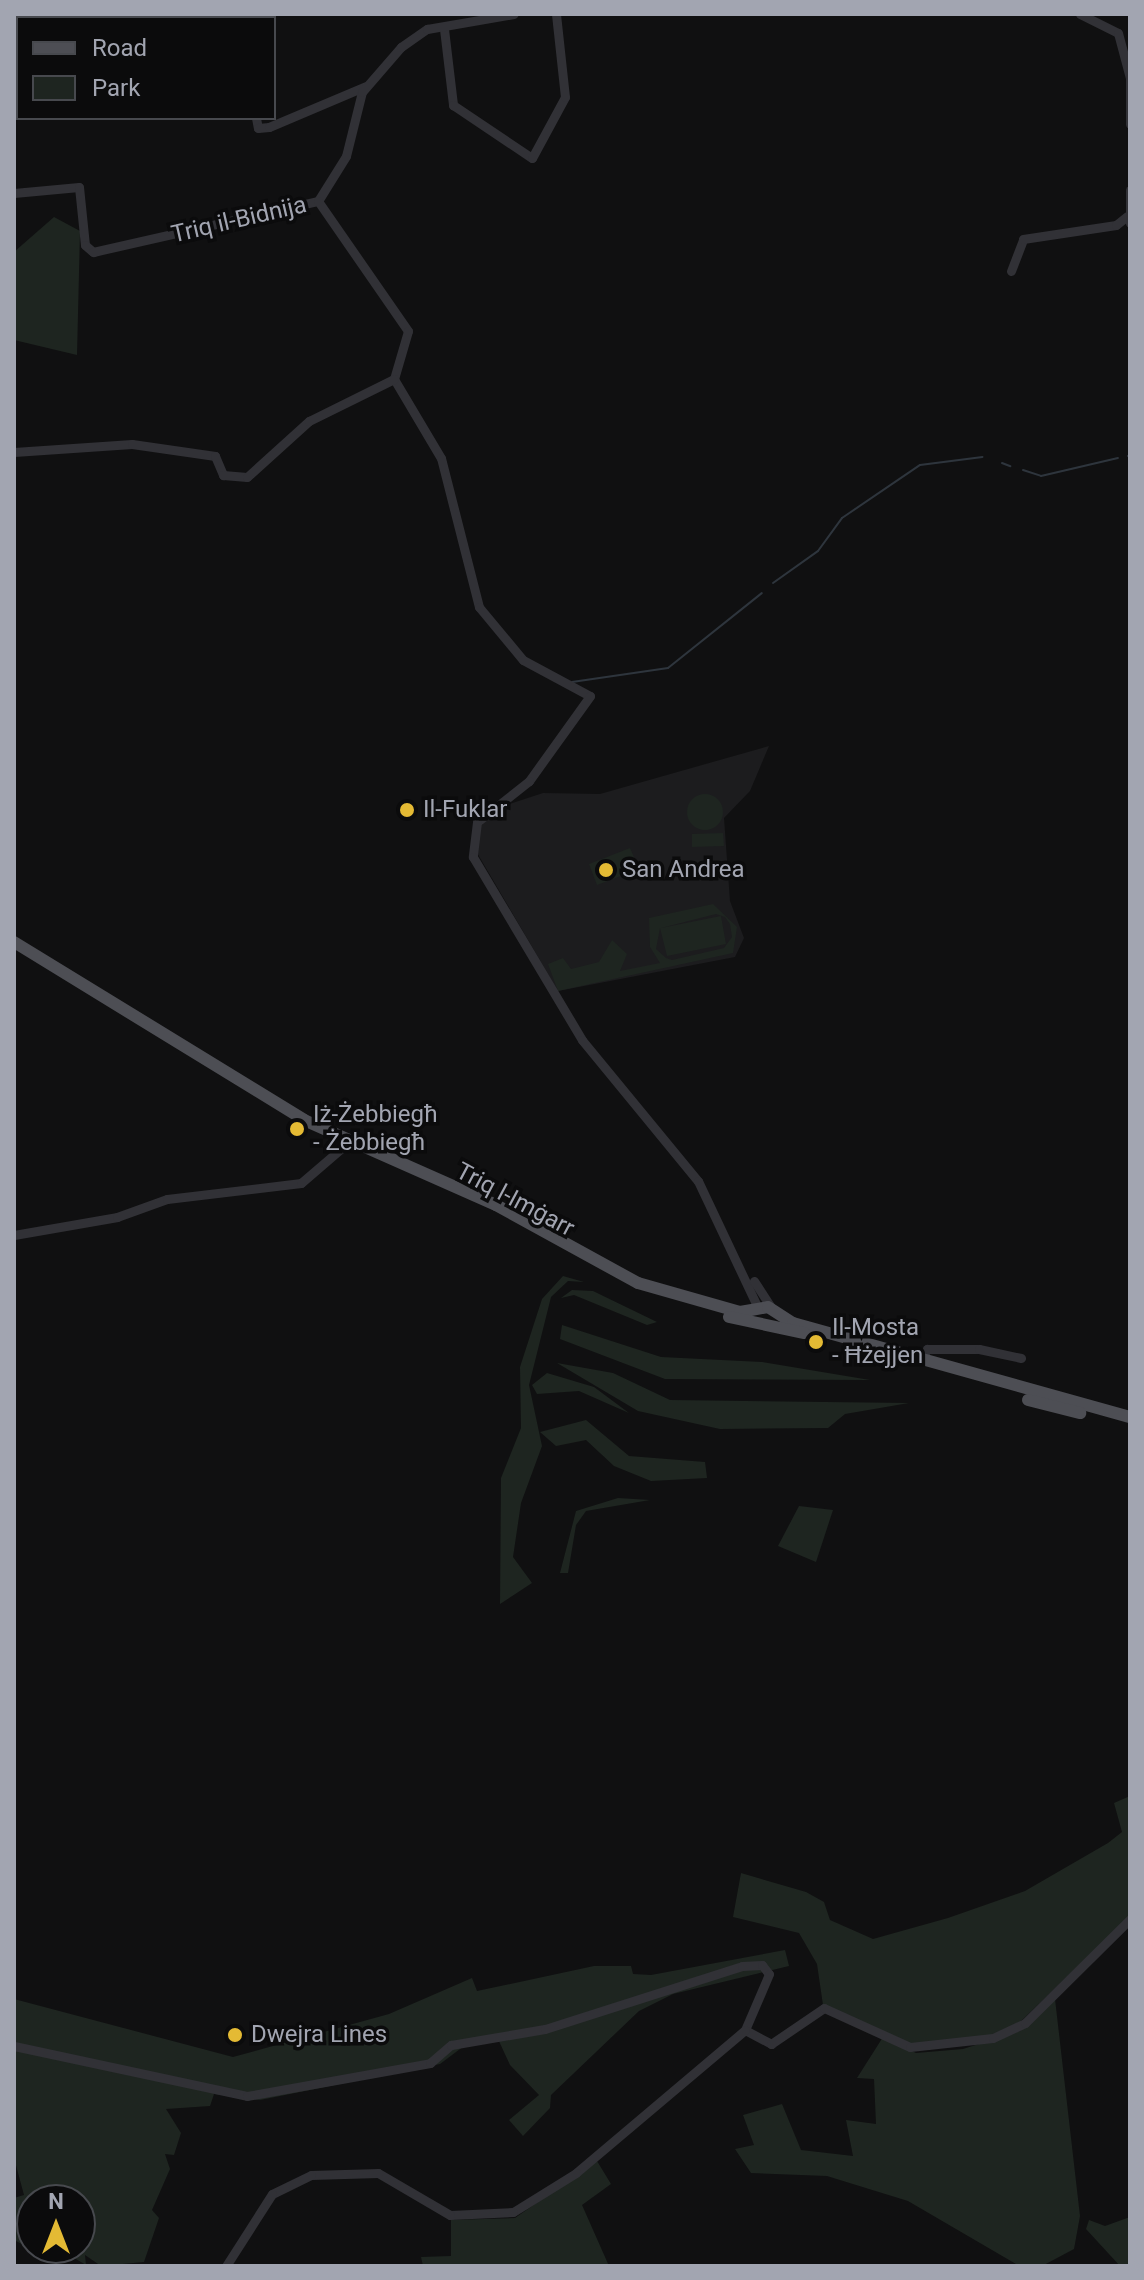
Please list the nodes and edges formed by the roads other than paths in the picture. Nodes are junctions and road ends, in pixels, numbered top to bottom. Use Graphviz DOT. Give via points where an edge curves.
graph roads {
  1 [pos="514,14"];
  2 [pos="556,14"];
  3 [pos="1080,14"];
  4 [pos="444,29"];
  5 [pos="366,86"];
  6 [pos="256,120"];
  7 [pos="1130,124"];
  8 [pos="1130,190"];
  9 [pos="14,193"];
  10 [pos="318,201"];
  11 [pos="1128,220"];
  12 [pos="1011,271"];
  13 [pos="394,379"];
  14 [pos="14,452"];
  15 [pos="14,942"];
  16 [pos="14,949"];
  17 [pos="343,1147"];
  18 [pos="14,1235"];
  19 [pos="745,1269"];
  20 [pos="764,1308"];
  21 [pos="763,1327"];
  22 [pos="924,1355"];
  23 [pos="1021,1358"];
  24 [pos="1130,1420"];
  25 [pos="1130,1919"];
  26 [pos="748,2032"];
  27 [pos="14,2046"];
  28 [pos="226,2266"];
  1 -- 4 [label="street, Triq il-Bidnija"];
  2 -- 4 [label="street" via="565,97 532,158 453,105"];
  3 -- 7 [label="street" via="1118,33 1130,78"];
  4 -- 5 [label="street, Triq il-Bidnija" via="412,37"];
  5 -- 6 [label="street" via="269,127 258,128"];
  5 -- 10 [label="street, Triq il-Bidnija" via="346,156"];
  8 -- 11 [label="street"];
  9 -- 10 [label="street, Triq il-Bidnija" via="79,187 85,245 93,252"];
  10 -- 13 [label="street" via="408,331"];
  11 -- 12 [label="street" via="1025,238"];
  13 -- 14 [label="street" via="309,421 247,477 223,475 215,456 142,445"];
  13 -- 19 [label="street" via="441,458 479,607 523,660 589,694 586,709 556,735 529,781 477,822 471,851 536,972 698,1181"];
  15 -- 20 [label="main road, Triq l-Imġarr" via="345,1142 425,1170 638,1283 731,1310"];
  16 -- 17 [label="main road, Triq l-Imġarr"];
  17 -- 18 [label="street" via="318,1175 288,1187 167,1199 117,1217"];
  17 -- 21 [label="main road, Triq l-Imġarr" via="493,1210 636,1289"];
  19 -- 20 [label="street"];
  19 -- 20 [label="street"];
  20 -- 21 [label="main road"];
  20 -- 21 [label="main road"];
  20 -- 22 [label="main road, Triq l-Imġarr"];
  21 -- 24 [label="main road, Triq l-Imġarr" via="902,1355 1048,1407"];
  22 -- 23 [label="street" via="927,1349 979,1349"];
  22 -- 24 [label="main road, Triq l-Imġarr" via="1017,1390"];
  25 -- 26 [label="street" via="1025,2023 993,2038 918,2048 824,2008 774,2043"];
  26 -- 27 [label="street" via="769,1981 762,1965 678,1983 545,2029 451,2045 430,2063 247,2096"];
  26 -- 28 [label="street" via="576,2173 513,2212 450,2215 378,2173 311,2175 272,2194"];
}
